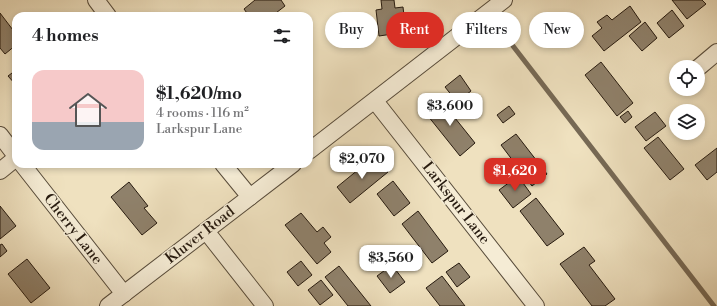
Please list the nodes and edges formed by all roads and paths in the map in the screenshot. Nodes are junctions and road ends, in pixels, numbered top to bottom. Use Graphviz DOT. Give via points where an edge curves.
graph roads {
  1 [pos="96,0"];
  2 [pos="503,0"];
  3 [pos="105,12"];
  4 [pos="717,52"];
  5 [pos="705,62"];
  6 [pos="375,101"];
  7 [pos="0,135"];
  8 [pos="313,149"];
  9 [pos="12,152"];
  10 [pos="12,160"];
  11 [pos="25,168"];
  12 [pos="226,168"];
  13 [pos="288,168"];
  14 [pos="0,171"];
  15 [pos="250,197"];
  16 [pos="206,231"];
  17 [pos="124,294"];
  18 [pos="108,306"];
  19 [pos="265,306"];
  20 [pos="536,306"];
  1 -- 3 [label="street"];
  2 -- 6 [label="street"];
  4 -- 5 [label="street"];
  6 -- 8 [label="street"];
  6 -- 20 [label="street, Larkspur Lane"];
  7 -- 9 [label="street"];
  10 -- 14 [label="street"];
  11 -- 17 [label="street, Cherry Lane"];
  12 -- 15 [label="street"];
  13 -- 15 [label="street, Kluver Road"];
  15 -- 16 [label="street, Kluver Road"];
  16 -- 17 [label="street, Kluver Road"];
  16 -- 19 [label="street"];
  17 -- 18 [label="street, Kluver Road"];
}
